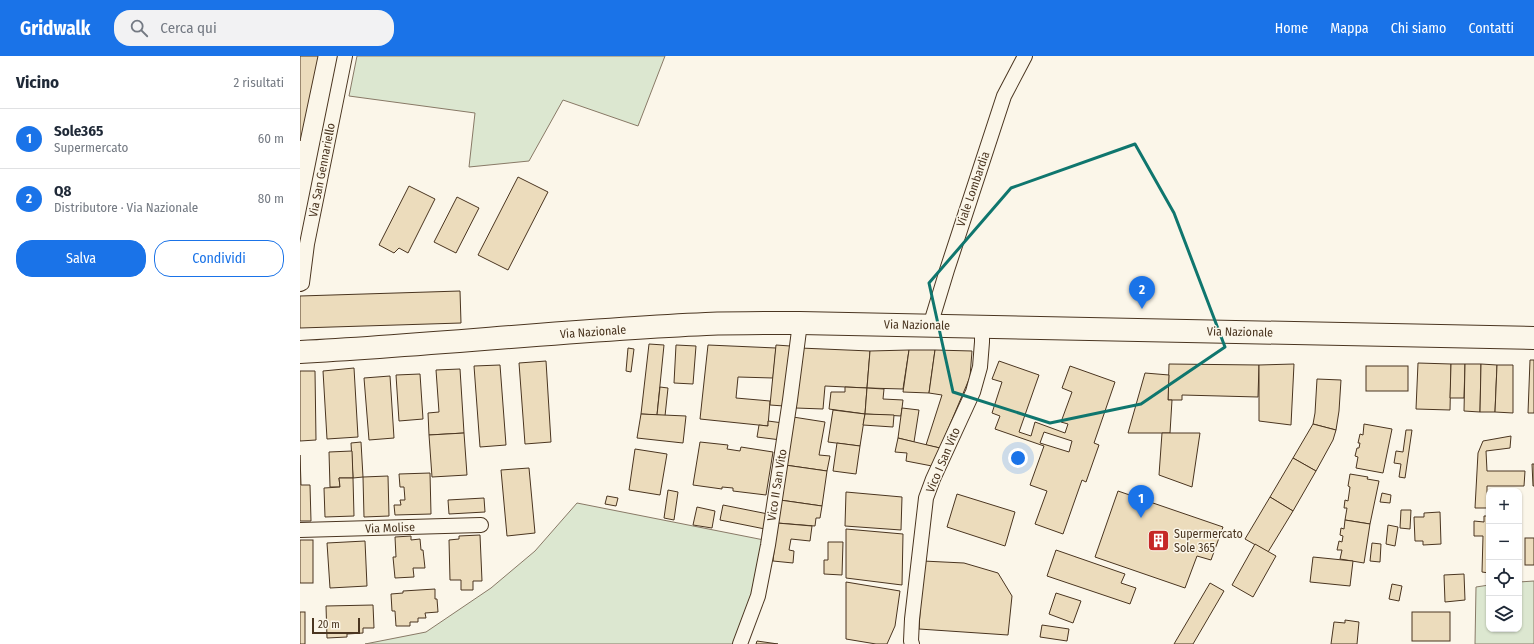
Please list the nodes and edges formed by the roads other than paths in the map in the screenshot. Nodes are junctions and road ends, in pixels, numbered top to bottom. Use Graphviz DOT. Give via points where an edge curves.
graph roads {
  1 [pos="345,56"];
  2 [pos="1025,56"];
  3 [pos="303,244"];
  4 [pos="300,284"];
  5 [pos="800,322"];
  6 [pos="930,326"];
  7 [pos="982,326"];
  8 [pos="1534,338"];
  9 [pos="300,352"];
  10 [pos="481,525"];
  11 [pos="300,530"];
  12 [pos="740,644"];
  13 [pos="912,644"];
  1 -- 3 [label="street, Via San Gennariello"];
  2 -- 6 [label="street, Viale Lombardia" via="1004,96"];
  3 -- 4 [label="street, Via San Gennariello"];
  5 -- 6 [label="main road, Via Nazionale"];
  5 -- 9 [label="main road, Via Nazionale" via="699,324 386,348"];
  5 -- 12 [label="street, Vico II San Vito" via="768,545 758,596"];
  6 -- 7 [label="main road, Via Nazionale"];
  7 -- 8 [label="main road, Via Nazionale"];
  7 -- 13 [label="street, Vico I San Vito" via="980,367 973,392 926,498 912,619"];
  10 -- 11 [label="street, Via Molise"];
}
